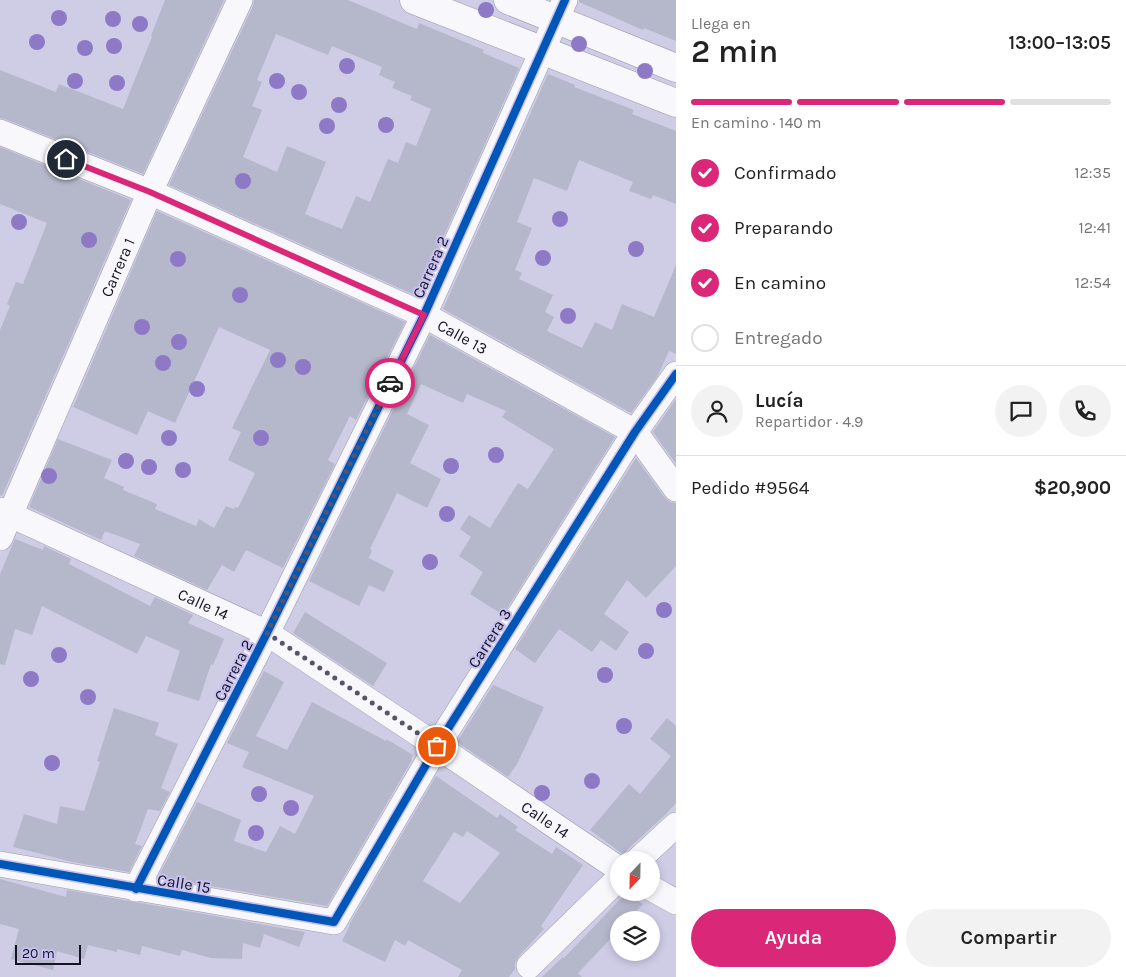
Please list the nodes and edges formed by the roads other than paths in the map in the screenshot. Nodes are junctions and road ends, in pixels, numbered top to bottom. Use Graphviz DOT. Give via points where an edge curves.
graph roads {
  1 [pos="240,0"];
  2 [pos="414,0"];
  3 [pos="508,0"];
  4 [pos="560,9"];
  5 [pos="542,50"];
  6 [pos="676,68"];
  7 [pos="676,103"];
  8 [pos="0,132"];
  9 [pos="150,192"];
  10 [pos="424,315"];
  11 [pos="676,374"];
  12 [pos="635,432"];
  13 [pos="676,489"];
  14 [pos="6,512"];
  15 [pos="0,538"];
  16 [pos="267,633"];
  17 [pos="437,746"];
  18 [pos="676,825"];
  19 [pos="648,851"];
  20 [pos="610,863"];
  21 [pos="0,864"];
  22 [pos="610,887"];
  23 [pos="136,889"];
  24 [pos="660,893"];
  25 [pos="676,902"];
  26 [pos="334,922"];
  27 [pos="529,966"];
  1 -- 9 [label="street, Carrera 1"];
  2 -- 5 [label="main road"];
  3 -- 4 [label="main road"];
  4 -- 5 [label="street, Carrera 2"];
  4 -- 6 [label="main road"];
  5 -- 7 [label="main road"];
  5 -- 10 [label="street, Carrera 2"];
  8 -- 9 [label="street, Calle 13"];
  9 -- 10 [label="street, Calle 13"];
  9 -- 14 [label="street, Carrera 1"];
  10 -- 12 [label="street, Calle 13"];
  10 -- 16 [label="street, Carrera 2"];
  11 -- 12 [label="street, Carrera 3"];
  12 -- 13 [label="street, Calle 13"];
  12 -- 17 [label="street, Carrera 3"];
  14 -- 15 [label="street, Carrera 1"];
  14 -- 16 [label="street, Calle 14"];
  16 -- 17 [label="street, Calle 14"];
  16 -- 23 [label="street, Carrera 2"];
  17 -- 20 [label="street, Calle 14"];
  17 -- 26 [label="street, Carrera 3"];
  18 -- 19 [label="street"];
  21 -- 23 [label="street, Calle 15"];
  22 -- 27 [label="street"];
  23 -- 26 [label="street, Calle 15"];
  24 -- 25 [label="street"];
}
